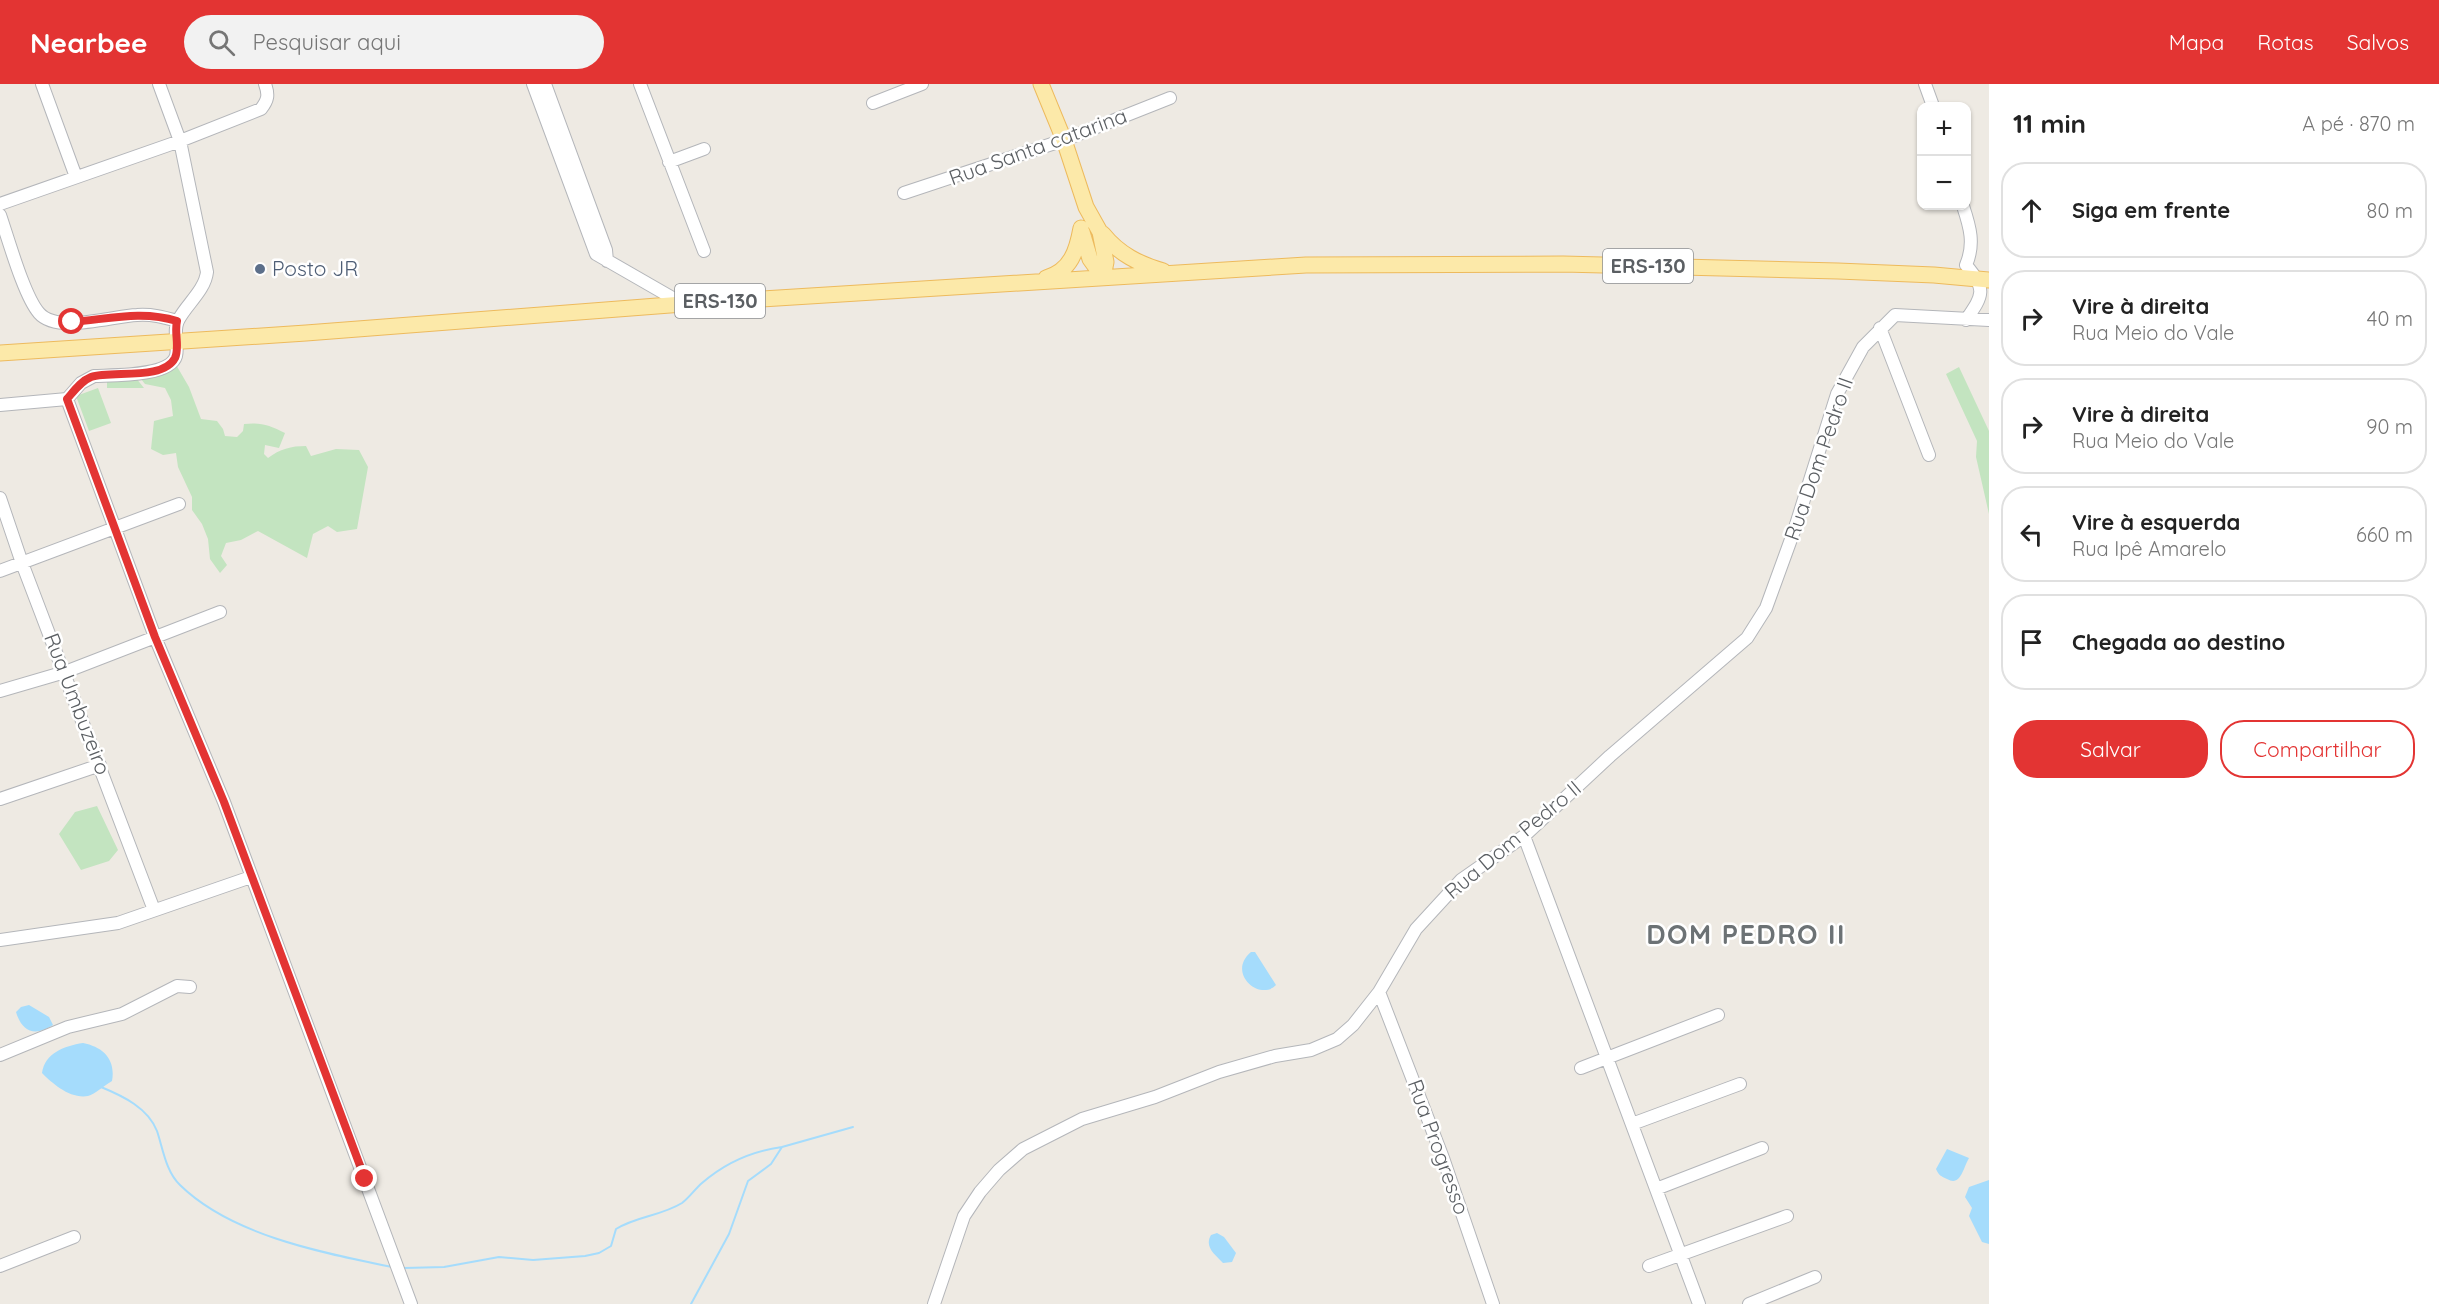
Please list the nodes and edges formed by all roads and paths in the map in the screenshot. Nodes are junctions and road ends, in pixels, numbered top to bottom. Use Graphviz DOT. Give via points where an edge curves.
graph roads {
  1 [pos="42,84"];
  2 [pos="159,84"];
  3 [pos="265,84"];
  4 [pos="533,84"];
  5 [pos="545,84"];
  6 [pos="640,84"];
  7 [pos="922,84"];
  8 [pos="1041,84"];
  9 [pos="1925,84"];
  10 [pos="1170,98"];
  11 [pos="1932,102"];
  12 [pos="873,103"];
  13 [pos="1064,140"];
  14 [pos="180,141"];
  15 [pos="704,149"];
  16 [pos="669,162"];
  17 [pos="76,177"];
  18 [pos="904,193"];
  19 [pos="0,204"];
  20 [pos="1086,207"];
  21 [pos="1964,210"];
  22 [pos="0,215"];
  23 [pos="1081,228"];
  24 [pos="1100,232"];
  25 [pos="704,251"];
  26 [pos="607,261"];
  27 [pos="1180,274"];
  28 [pos="1103,277"];
  29 [pos="1984,280"];
  30 [pos="1035,282"];
  31 [pos="683,304"];
  32 [pos="1966,320"];
  33 [pos="1989,320"];
  34 [pos="177,321"];
  35 [pos="1880,328"];
  36 [pos="177,341"];
  37 [pos="0,353"];
  38 [pos="67,399"];
  39 [pos="0,405"];
  40 [pos="1929,455"];
  41 [pos="0,498"];
  42 [pos="179,504"];
  43 [pos="114,528"];
  44 [pos="22,563"];
  45 [pos="0,571"];
  46 [pos="220,612"];
  47 [pos="155,637"];
  48 [pos="65,672"];
  49 [pos="0,691"];
  50 [pos="100,765"];
  51 [pos="0,799"];
  52 [pos="1524,836"];
  53 [pos="251,877"];
  54 [pos="154,910"];
  55 [pos="0,940"];
  56 [pos="190,987"];
  57 [pos="1379,992"];
  58 [pos="1718,1015"];
  59 [pos="0,1055"];
  60 [pos="1607,1058"];
  61 [pos="1581,1068"];
  62 [pos="1740,1084"];
  63 [pos="1632,1124"];
  64 [pos="1762,1148"];
  65 [pos="1656,1189"];
  66 [pos="1787,1216"];
  67 [pos="74,1237"];
  68 [pos="1681,1255"];
  69 [pos="0,1266"];
  70 [pos="1649,1266"];
  71 [pos="1815,1277"];
  72 [pos="411,1304"];
  73 [pos="934,1304"];
  74 [pos="1493,1304"];
  75 [pos="1699,1304"];
  76 [pos="1749,1304"];
  1 -- 17 [label="street"];
  2 -- 14 [label="street"];
  3 -- 14 [label="street" via="267,101 261,109"];
  4 -- 26 [label="street" via="596,254"];
  5 -- 26 [label="street"];
  6 -- 16 [label="street"];
  7 -- 12 [label="street"];
  8 -- 13 [label="main road"];
  9 -- 11 [label="street"];
  10 -- 13 [label="street, Rua Santa catarina"];
  13 -- 18 [label="street, Rua Santa catarina"];
  13 -- 20 [label="main road"];
  14 -- 17 [label="street"];
  14 -- 34 [label="street" via="207,272"];
  15 -- 16 [label="street"];
  16 -- 25 [label="street"];
  17 -- 19 [label="street"];
  20 -- 23 [label="main road"];
  20 -- 24 [label="main road"];
  21 -- 29 [label="street" via="1971,232 1966,265"];
  22 -- 34 [label="street" via="30,298 49,321 159,315"];
  23 -- 28 [label="main road" via="1090,259"];
  23 -- 30 [label="main road" via="1077,250 1067,266 1052,277"];
  24 -- 27 [label="main road" via="1127,257"];
  24 -- 28 [label="main road" via="1106,262"];
  26 -- 31 [label="street"];
  27 -- 28 [label="main road, ERS-130"];
  27 -- 29 [label="main road, ERS-130" via="1306,265 1563,264 1838,271"];
  28 -- 30 [label="main road, ERS-130"];
  29 -- 32 [label="street" via="1980,298"];
  30 -- 31 [label="main road, ERS-130"];
  31 -- 36 [label="main road, ERS-130"];
  32 -- 33 [label="street, Rua Dom Pedro II"];
  32 -- 35 [label="street, Rua Dom Pedro II" via="1895,315"];
  34 -- 36 [label="street"];
  35 -- 40 [label="street"];
  35 -- 52 [label="street, Rua Dom Pedro II" via="1863,347 1837,394 1766,608 1747,638"];
  36 -- 37 [label="main road, ERS-130"];
  36 -- 38 [label="street" via="176,355 169,365 148,372 94,376 81,383"];
  38 -- 39 [label="street"];
  38 -- 43 [label="street"];
  41 -- 44 [label="street, Rua Umbuzeiro"];
  42 -- 43 [label="street"];
  43 -- 44 [label="street"];
  43 -- 47 [label="street"];
  44 -- 45 [label="street"];
  44 -- 48 [label="street, Rua Umbuzeiro"];
  46 -- 47 [label="street"];
  47 -- 48 [label="street"];
  47 -- 53 [label="street"];
  48 -- 49 [label="street"];
  48 -- 50 [label="street, Rua Umbuzeiro"];
  50 -- 51 [label="street"];
  50 -- 54 [label="street, Rua Umbuzeiro"];
  52 -- 57 [label="street, Rua Dom Pedro II" via="1461,880 1440,901 1416,929"];
  52 -- 60 [label="street"];
  53 -- 54 [label="street"];
  53 -- 72 [label="street"];
  54 -- 55 [label="street" via="118,923"];
  56 -- 59 [label="street" via="177,986 122,1014 68,1027"];
  57 -- 73 [label="street, Rua Dom Pedro II" via="1337,1039 1311,1050 1219,1072 1082,1119 1023,1149 999,1170 964,1216"];
  57 -- 74 [label="street, Rua Progresso" via="1443,1158"];
  58 -- 60 [label="street"];
  60 -- 61 [label="street"];
  60 -- 63 [label="street"];
  62 -- 63 [label="street"];
  63 -- 65 [label="street"];
  64 -- 65 [label="street"];
  65 -- 68 [label="street"];
  66 -- 68 [label="street"];
  67 -- 69 [label="street"];
  68 -- 70 [label="street"];
  68 -- 75 [label="street"];
  71 -- 76 [label="street"];
}
